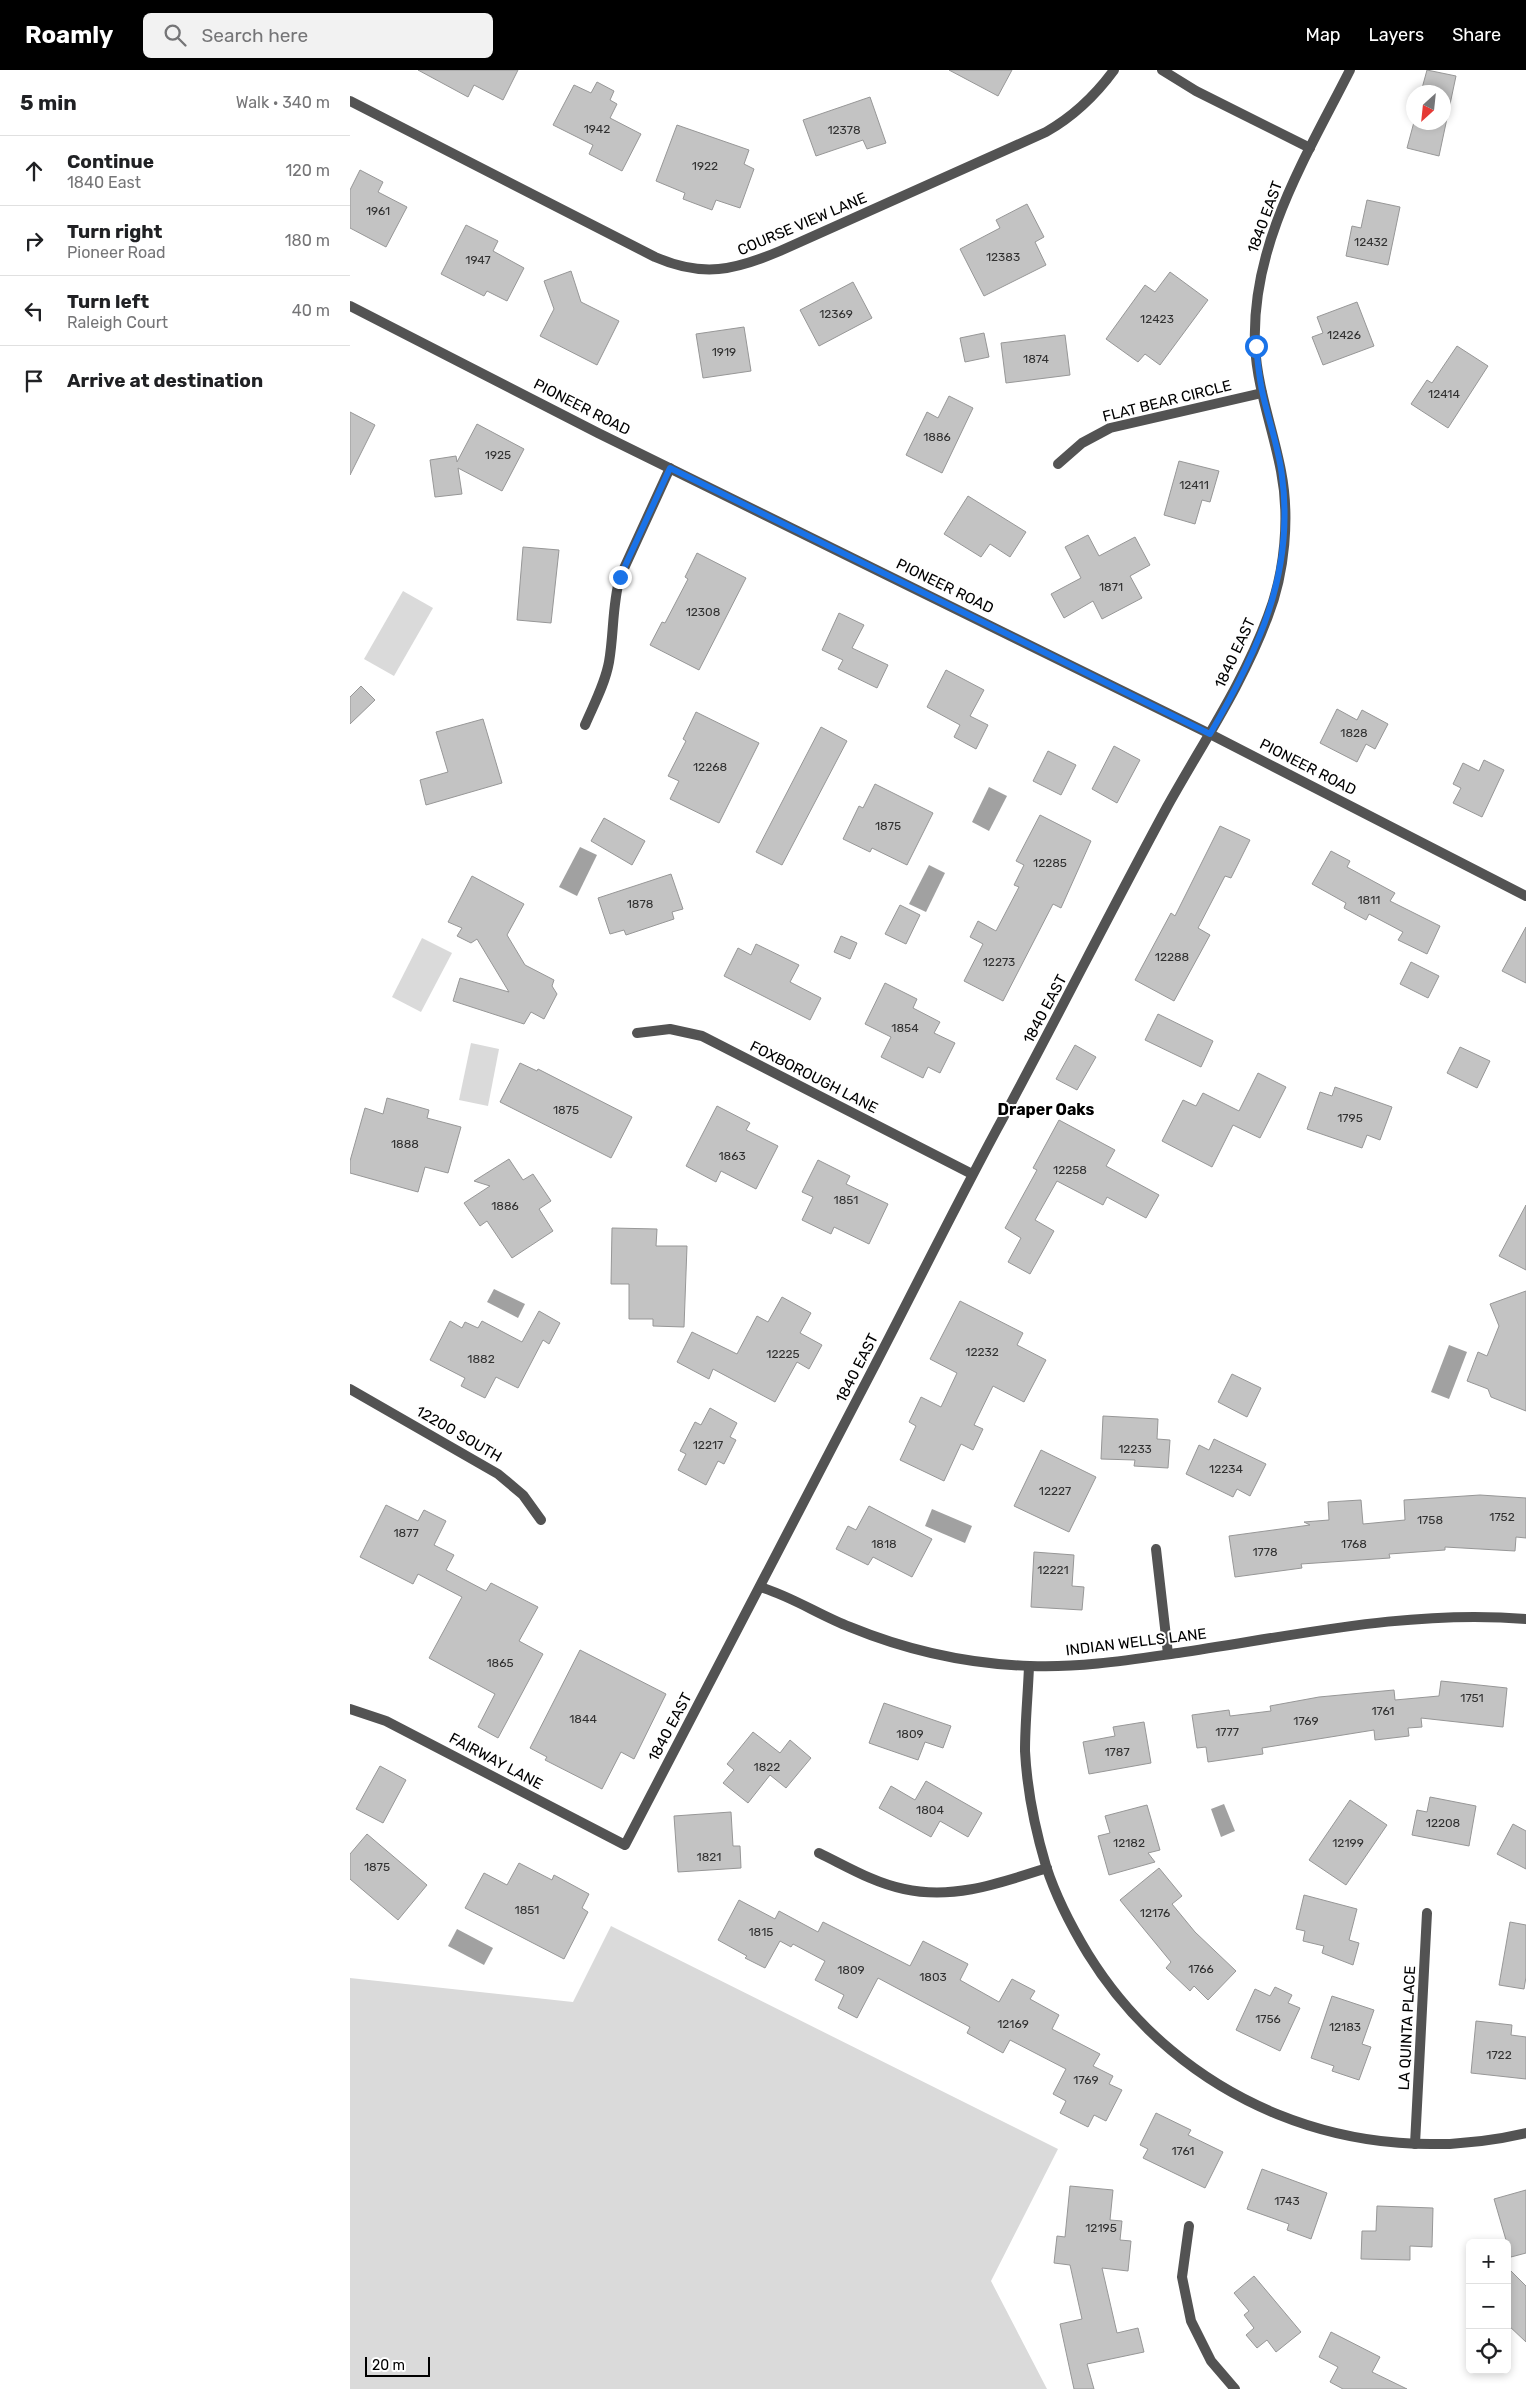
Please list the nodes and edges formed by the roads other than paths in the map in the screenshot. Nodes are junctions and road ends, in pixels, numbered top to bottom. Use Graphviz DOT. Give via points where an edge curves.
graph roads {
  1 [pos="1114,70"];
  2 [pos="1162,70"];
  3 [pos="1350,70"];
  4 [pos="350,101"];
  5 [pos="1310,148"];
  6 [pos="350,306"];
  7 [pos="1262,393"];
  8 [pos="1058,464"];
  9 [pos="670,468"];
  10 [pos="585,725"];
  11 [pos="1210,734"];
  12 [pos="1526,896"];
  13 [pos="637,1033"];
  14 [pos="972,1174"];
  15 [pos="350,1389"];
  16 [pos="541,1520"];
  17 [pos="1156,1549"];
  18 [pos="760,1587"];
  19 [pos="1526,1619"];
  20 [pos="1168,1654"];
  21 [pos="1029,1666"];
  22 [pos="350,1709"];
  23 [pos="625,1845"];
  24 [pos="819,1853"];
  25 [pos="1047,1868"];
  26 [pos="1428,1913"];
  27 [pos="1526,2133"];
  28 [pos="1416,2144"];
  29 [pos="1189,2226"];
  30 [pos="1235,2389"];
  1 -- 4 [label="street, COURSE VIEW LANE" via="1087,102 1046,132 780,251 726,270 690,269 655,257"];
  2 -- 5 [label="street"];
  3 -- 5 [label="street, 1840 EAST"];
  5 -- 7 [label="street, 1840 EAST" via="1286,196 1267,246 1257,296 1256,346"];
  6 -- 9 [label="street, PIONEER ROAD"];
  7 -- 8 [label="street, FLAT BEAR CIRCLE" via="1110,428 1082,443"];
  7 -- 11 [label="street, 1840 EAST" via="1282,475 1285,516 1282,564 1271,609 1253,654"];
  9 -- 10 [label="street" via="620,577 606,677"];
  9 -- 11 [label="street, PIONEER ROAD"];
  11 -- 12 [label="street, PIONEER ROAD"];
  11 -- 14 [label="street, 1840 EAST" via="1168,805 1060,1014"];
  13 -- 14 [label="street, FOXBOROUGH LANE" via="670,1029 702,1036"];
  14 -- 18 [label="street, 1840 EAST"];
  15 -- 16 [label="street, 12200 SOUTH" via="498,1474 523,1495"];
  17 -- 20 [label="street"];
  18 -- 21 [label="street, INDIAN WELLS LANE" via="775,1591 851,1628 900,1644 988,1663"];
  18 -- 23 [label="street, 1840 EAST"];
  19 -- 20 [label="street, INDIAN WELLS LANE" via="1437,1617"];
  20 -- 21 [label="street, INDIAN WELLS LANE" via="1076,1666"];
  21 -- 25 [label="street" via="1026,1751 1035,1826"];
  22 -- 23 [label="street, FAIRWAY LANE" via="386,1720"];
  24 -- 25 [label="street" via="882,1882 926,1892 971,1890"];
  25 -- 28 [label="street" via="1060,1904 1098,1969 1149,2031 1183,2061 1257,2106 1298,2123 1345,2136"];
  26 -- 28 [label="street, LA QUINTA PLACE"];
  27 -- 28 [label="street" via="1460,2144"];
  29 -- 30 [label="street" via="1182,2277 1191,2321 1211,2361"];
}
